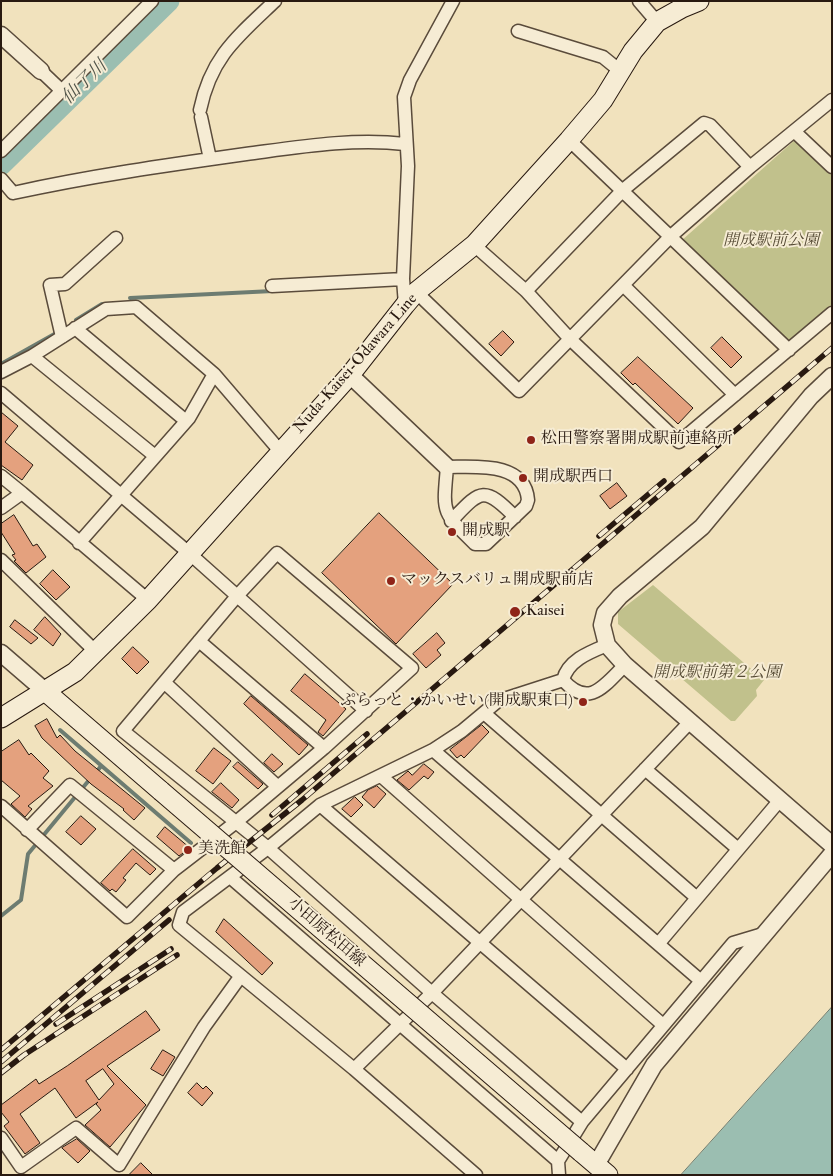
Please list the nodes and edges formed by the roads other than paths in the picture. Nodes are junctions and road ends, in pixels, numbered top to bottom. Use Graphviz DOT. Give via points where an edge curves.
graph roads {
  1 [pos="152,1"];
  2 [pos="275,1"];
  3 [pos="453,1"];
  4 [pos="639,1"];
  5 [pos="699,1"];
  6 [pos="657,22"];
  7 [pos="518,31"];
  8 [pos="1,35"];
  9 [pos="619,70"];
  10 [pos="42,71"];
  11 [pos="62,91"];
  12 [pos="832,100"];
  13 [pos="795,132"];
  14 [pos="570,140"];
  15 [pos="405,144"];
  16 [pos="1,151"];
  17 [pos="210,159"];
  18 [pos="750,167"];
  19 [pos="832,167"];
  20 [pos="1,179"];
  21 [pos="623,190"];
  22 [pos="671,236"];
  23 [pos="116,238"];
  24 [pos="474,245"];
  25 [pos="403,279"];
  26 [pos="623,285"];
  27 [pos="272,286"];
  28 [pos="526,291"];
  29 [pos="410,298"];
  30 [pos="832,313"];
  31 [pos="75,328"];
  32 [pos="62,336"];
  33 [pos="570,339"];
  34 [pos="789,350"];
  35 [pos="32,356"];
  36 [pos="1,372"];
  37 [pos="214,374"];
  38 [pos="350,375"];
  39 [pos="832,376"];
  40 [pos="1,393"];
  41 [pos="735,395"];
  42 [pos="186,421"];
  43 [pos="280,451"];
  44 [pos="155,456"];
  45 [pos="447,467"];
  46 [pos="1,476"];
  47 [pos="22,493"];
  48 [pos="123,496"];
  49 [pos="1,508"];
  50 [pos="514,517"];
  51 [pos="451,521"];
  52 [pos="79,543"];
  53 [pos="189,552"];
  54 [pos="1,560"];
  55 [pos="237,596"];
  56 [pos="148,600"];
  57 [pos="199,641"];
  58 [pos="607,645"];
  59 [pos="96,652"];
  60 [pos="1,653"];
  61 [pos="625,665"];
  62 [pos="563,680"];
  63 [pos="164,682"];
  64 [pos="45,691"];
  65 [pos="366,712"];
  66 [pos="484,713"];
  67 [pos="1,718"];
  68 [pos="690,722"];
  69 [pos="324,748"];
  70 [pos="434,750"];
  71 [pos="645,769"];
  72 [pos="380,776"];
  73 [pos="277,786"];
  74 [pos="780,800"];
  75 [pos="320,805"];
  76 [pos="1,806"];
  77 [pos="601,815"];
  78 [pos="235,823"];
  79 [pos="27,830"];
  80 [pos="832,845"];
  81 [pos="268,848"];
  82 [pos="738,849"];
  83 [pos="832,854"];
  84 [pos="559,858"];
  85 [pos="174,870"];
  86 [pos="230,877"];
  87 [pos="697,898"];
  88 [pos="519,900"];
  89 [pos="763,934"];
  90 [pos="479,943"];
  91 [pos="658,943"];
  92 [pos="240,977"];
  93 [pos="701,980"];
  94 [pos="432,993"];
  95 [pos="400,1024"];
  96 [pos="663,1025"];
  97 [pos="354,1069"];
  98 [pos="627,1069"];
  99 [pos="582,1122"];
  100 [pos="1,1138"];
  101 [pos="558,1161"];
  102 [pos="602,1170"];
  103 [pos="476,1175"];
  104 [pos="559,1175"];
  1 -- 11 [label="street"];
  2 -- 17 [label="street" via="228,46 214,66 205,88 201,114"];
  3 -- 15 [label="street" via="404,96"];
  4 -- 6 [label="street"];
  5 -- 6 [label="main road, Nuda-Kaisei-Odawara Line"];
  6 -- 9 [label="main road, Nuda-Kaisei-Odawara Line"];
  7 -- 9 [label="street" via="603,58"];
  8 -- 10 [label="street"];
  9 -- 14 [label="main road, Nuda-Kaisei-Odawara Line" via="603,100"];
  10 -- 11 [label="street"];
  11 -- 16 [label="street"];
  12 -- 13 [label="street"];
  13 -- 18 [label="street"];
  13 -- 19 [label="street"];
  14 -- 21 [label="street"];
  14 -- 24 [label="main road, Nuda-Kaisei-Odawara Line"];
  15 -- 17 [label="street" via="374,141 322,144"];
  15 -- 25 [label="street" via="408,166"];
  17 -- 20 [label="street" via="72,180 13,193"];
  18 -- 21 [label="street" via="710,125 704,123"];
  18 -- 22 [label="street"];
  21 -- 22 [label="street"];
  21 -- 28 [label="street"];
  22 -- 26 [label="street"];
  22 -- 34 [label="street"];
  23 -- 32 [label="street" via="65,284 50,286"];
  24 -- 28 [label="street"];
  24 -- 29 [label="main road, Nuda-Kaisei-Odawara Line"];
  25 -- 27 [label="street"];
  25 -- 29 [label="street"];
  26 -- 33 [label="street"];
  26 -- 41 [label="street"];
  28 -- 33 [label="street"];
  29 -- 33 [label="street" via="520,391"];
  29 -- 38 [label="main road, Nuda-Kaisei-Odawara Line"];
  30 -- 34 [label="street"];
  31 -- 32 [label="street"];
  31 -- 37 [label="street" via="106,309 136,307"];
  31 -- 42 [label="street"];
  32 -- 35 [label="street"];
  33 -- 41 [label="street" via="679,442"];
  34 -- 41 [label="street"];
  35 -- 36 [label="street"];
  35 -- 44 [label="street"];
  37 -- 42 [label="street"];
  37 -- 43 [label="street"];
  38 -- 43 [label="main road, Nuda-Kaisei-Odawara Line"];
  38 -- 45 [label="street"];
  39 -- 58 [label="street" via="811,396 702,527 620,596 605,613 602,625"];
  40 -- 48 [label="street"];
  42 -- 44 [label="street"];
  43 -- 53 [label="main road, Nuda-Kaisei-Odawara Line"];
  44 -- 48 [label="street"];
  45 -- 50 [label="street" via="500,468 509,472 528,493 526,506"];
  45 -- 51 [label="street" via="445,509"];
  46 -- 47 [label="street"];
  47 -- 49 [label="street"];
  47 -- 52 [label="street"];
  48 -- 52 [label="street"];
  48 -- 53 [label="street"];
  50 -- 51 [label="street" via="496,498 486,494 474,498"];
  50 -- 51 [label="street" via="481,546"];
  52 -- 56 [label="street"];
  53 -- 55 [label="street"];
  53 -- 56 [label="main road, Nuda-Kaisei-Odawara Line"];
  54 -- 59 [label="street"];
  55 -- 57 [label="street"];
  55 -- 65 [label="street"];
  55 -- 65 [label="street" via="277,553 412,668"];
  56 -- 59 [label="main road, Nuda-Kaisei-Odawara Line"];
  57 -- 63 [label="street"];
  57 -- 69 [label="street"];
  58 -- 61 [label="street"];
  58 -- 62 [label="street" via="582,657 564,673"];
  59 -- 64 [label="main road, Nuda-Kaisei-Odawara Line" via="66,679"];
  60 -- 64 [label="street"];
  61 -- 62 [label="street" via="598,690 584,695 573,691"];
  61 -- 68 [label="street"];
  62 -- 66 [label="street" via="498,701"];
  63 -- 73 [label="street"];
  63 -- 78 [label="street" via="123,731"];
  64 -- 67 [label="main road, Nuda-Kaisei-Odawara Line"];
  64 -- 102 [label="main road, 小田原松田線, bridge"];
  65 -- 69 [label="street"];
  66 -- 70 [label="street"];
  66 -- 77 [label="street"];
  68 -- 71 [label="street"];
  68 -- 74 [label="street"];
  69 -- 73 [label="street"];
  70 -- 72 [label="street"];
  70 -- 84 [label="street"];
  71 -- 77 [label="street"];
  71 -- 82 [label="street"];
  72 -- 75 [label="street"];
  72 -- 88 [label="street"];
  73 -- 78 [label="street"];
  74 -- 80 [label="street"];
  74 -- 82 [label="street"];
  75 -- 81 [label="street"];
  75 -- 90 [label="street"];
  76 -- 79 [label="street"];
  77 -- 84 [label="street"];
  77 -- 87 [label="street"];
  78 -- 81 [label="street"];
  78 -- 85 [label="street"];
  79 -- 85 [label="street" via="70,785"];
  79 -- 85 [label="street" via="127,917"];
  81 -- 86 [label="street"];
  81 -- 94 [label="street"];
  82 -- 87 [label="street"];
  83 -- 89 [label="street"];
  84 -- 88 [label="street"];
  84 -- 91 [label="street"];
  86 -- 92 [label="street" via="183,912 179,925"];
  86 -- 95 [label="street"];
  87 -- 91 [label="street"];
  88 -- 90 [label="street"];
  88 -- 96 [label="street"];
  89 -- 93 [label="street" via="733,943"];
  89 -- 102 [label="street" via="654,1065"];
  90 -- 94 [label="street"];
  90 -- 98 [label="street"];
  91 -- 93 [label="street"];
  92 -- 97 [label="street"];
  92 -- 100 [label="street" via="204,1026 118,1165 76,1128 21,1166"];
  93 -- 96 [label="street"];
  94 -- 95 [label="street"];
  94 -- 99 [label="street"];
  95 -- 97 [label="street"];
  95 -- 101 [label="street"];
  96 -- 98 [label="street"];
  97 -- 103 [label="street"];
  98 -- 99 [label="street"];
  99 -- 101 [label="street"];
  101 -- 104 [label="street"];
}
